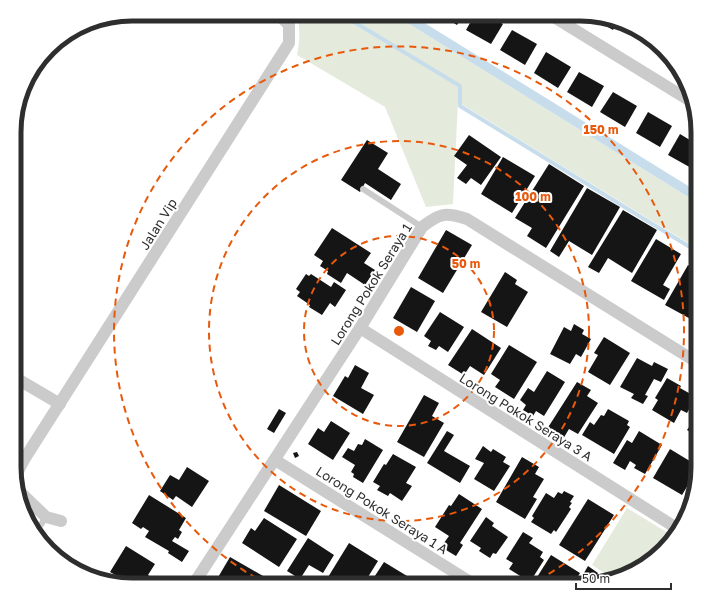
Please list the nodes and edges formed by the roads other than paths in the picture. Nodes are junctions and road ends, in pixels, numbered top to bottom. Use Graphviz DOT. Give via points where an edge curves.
graph roads {
  1 [pos="286,21"];
  2 [pos="560,21"];
  3 [pos="685,98"];
  4 [pos="363,189"];
  5 [pos="422,228"];
  6 [pos="360,328"];
  7 [pos="691,359"];
  8 [pos="21,381"];
  9 [pos="60,404"];
  10 [pos="275,460"];
  11 [pos="21,466"];
  12 [pos="26,497"];
  13 [pos="46,517"];
  14 [pos="61,521"];
  15 [pos="673,526"];
  16 [pos="39,527"];
  17 [pos="198,578"];
  18 [pos="464,578"];
  1 -- 9 [label="street, Jalan Vip" via="290,25 289,43"];
  2 -- 3 [label="street"];
  4 -- 5 [label="lane"];
  5 -- 6 [label="street, Lorong Pokok Seraya 1"];
  5 -- 7 [label="street, Lorong Pokok Seraya 1" via="436,216 454,214 467,218"];
  6 -- 10 [label="street, Lorong Pokok Seraya 1"];
  6 -- 15 [label="street, Lorong Pokok Seraya 3 A"];
  8 -- 9 [label="street"];
  9 -- 11 [label="street"];
  10 -- 17 [label="street, Lorong Pokok Seraya 1"];
  10 -- 18 [label="street, Lorong Pokok Seraya 1 A"];
  12 -- 13 [label="street"];
  13 -- 14 [label="street"];
  13 -- 16 [label="lane"];
}
